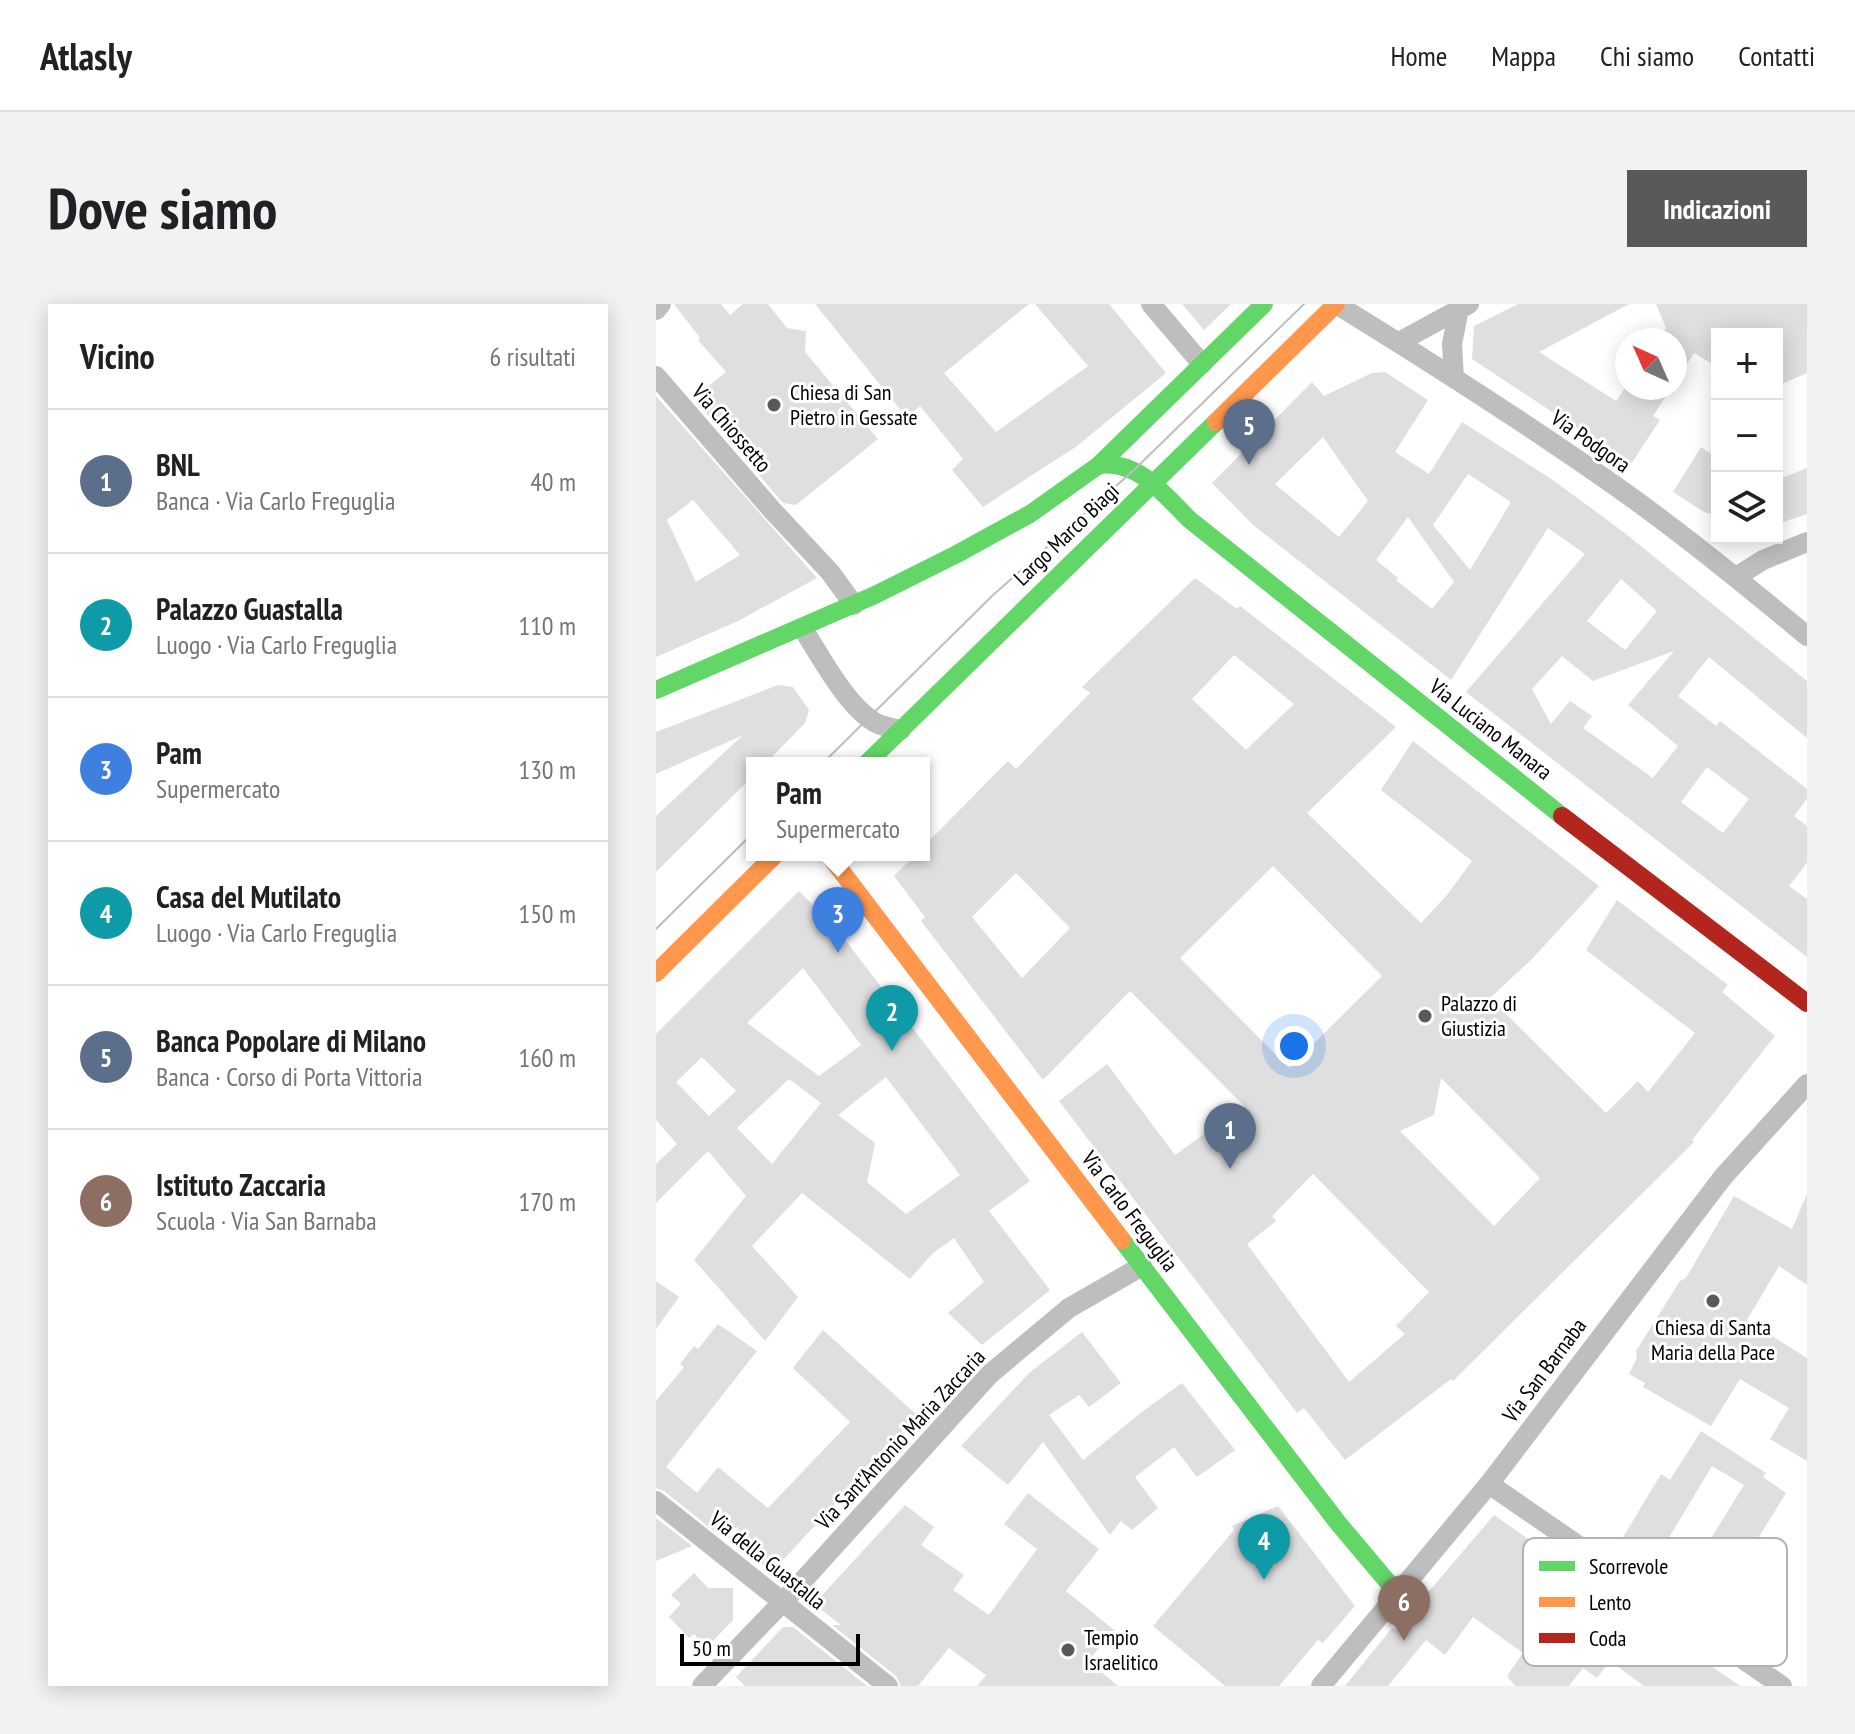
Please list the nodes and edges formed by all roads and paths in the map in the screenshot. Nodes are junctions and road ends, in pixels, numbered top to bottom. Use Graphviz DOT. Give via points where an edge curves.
graph roads {
  1 [pos="661,304"];
  2 [pos="1151,304"];
  3 [pos="1264,304"];
  4 [pos="1336,304"];
  5 [pos="1464,306"];
  6 [pos="656,310"];
  7 [pos="1399,342"];
  8 [pos="1202,364"];
  9 [pos="656,376"];
  10 [pos="1454,378"];
  11 [pos="1099,465"];
  12 [pos="1153,484"];
  13 [pos="1807,542"];
  14 [pos="1736,577"];
  15 [pos="854,605"];
  16 [pos="803,629"];
  17 [pos="1807,636"];
  18 [pos="656,690"];
  19 [pos="901,730"];
  20 [pos="873,757"];
  21 [pos="769,861"];
  22 [pos="834,861"];
  23 [pos="656,973"];
  24 [pos="1807,1003"];
  25 [pos="1807,1084"];
  26 [pos="1142,1266"];
  27 [pos="1489,1484"];
  28 [pos="656,1501"];
  29 [pos="1567,1538"];
  30 [pos="1397,1593"];
  31 [pos="782,1603"];
  32 [pos="1753,1666"];
  33 [pos="702,1686"];
  34 [pos="888,1686"];
  35 [pos="1321,1686"];
  36 [pos="1782,1686"];
  1 -- 6 [label="street"];
  2 -- 8 [label="street"];
  3 -- 8 [label="street"];
  4 -- 7 [label="street, Via Podgora"];
  4 -- 12 [label="street"];
  5 -- 7 [label="street"];
  5 -- 10 [label="street" via="1452,344"];
  7 -- 10 [label="street, Via Podgora"];
  8 -- 11 [label="street"];
  9 -- 15 [label="street, Via Chiossetto"];
  10 -- 14 [label="street, Via Podgora" via="1593,470"];
  11 -- 12 [label="street, Largo Marco Biagi" via="1125,464"];
  11 -- 15 [label="street, Largo Marco Biagi" via="992,538"];
  12 -- 19 [label="street, Largo Marco Biagi"];
  12 -- 24 [label="street, Via Luciano Manara" via="1190,520 1560,815"];
  13 -- 14 [label="street"];
  14 -- 17 [label="street, Via Podgora"];
  15 -- 16 [label="street, Largo Marco Biagi"];
  16 -- 18 [label="street, Largo Marco Biagi"];
  16 -- 19 [label="street" via="864,713 876,723"];
  19 -- 20 [label="street, Largo Marco Biagi"];
  21 -- 23 [label="street"];
  22 -- 26 [label="street, Via Carlo Freguglia"];
  25 -- 27 [label="street, Via San Barnaba" via="1723,1177"];
  26 -- 30 [label="street, Via Carlo Freguglia"];
  26 -- 31 [label="street, Via Sant'Antonio Maria Zaccaria" via="1069,1308 990,1374"];
  27 -- 29 [label="street"];
  27 -- 30 [label="street, Via San Barnaba"];
  28 -- 31 [label="street, Via della Guastalla"];
  30 -- 35 [label="street, Via San Barnaba"];
  31 -- 33 [label="street, Via Sant'Antonio Maria Zaccaria"];
  31 -- 34 [label="street, Via della Guastalla"];
  32 -- 36 [label="street"];
}
